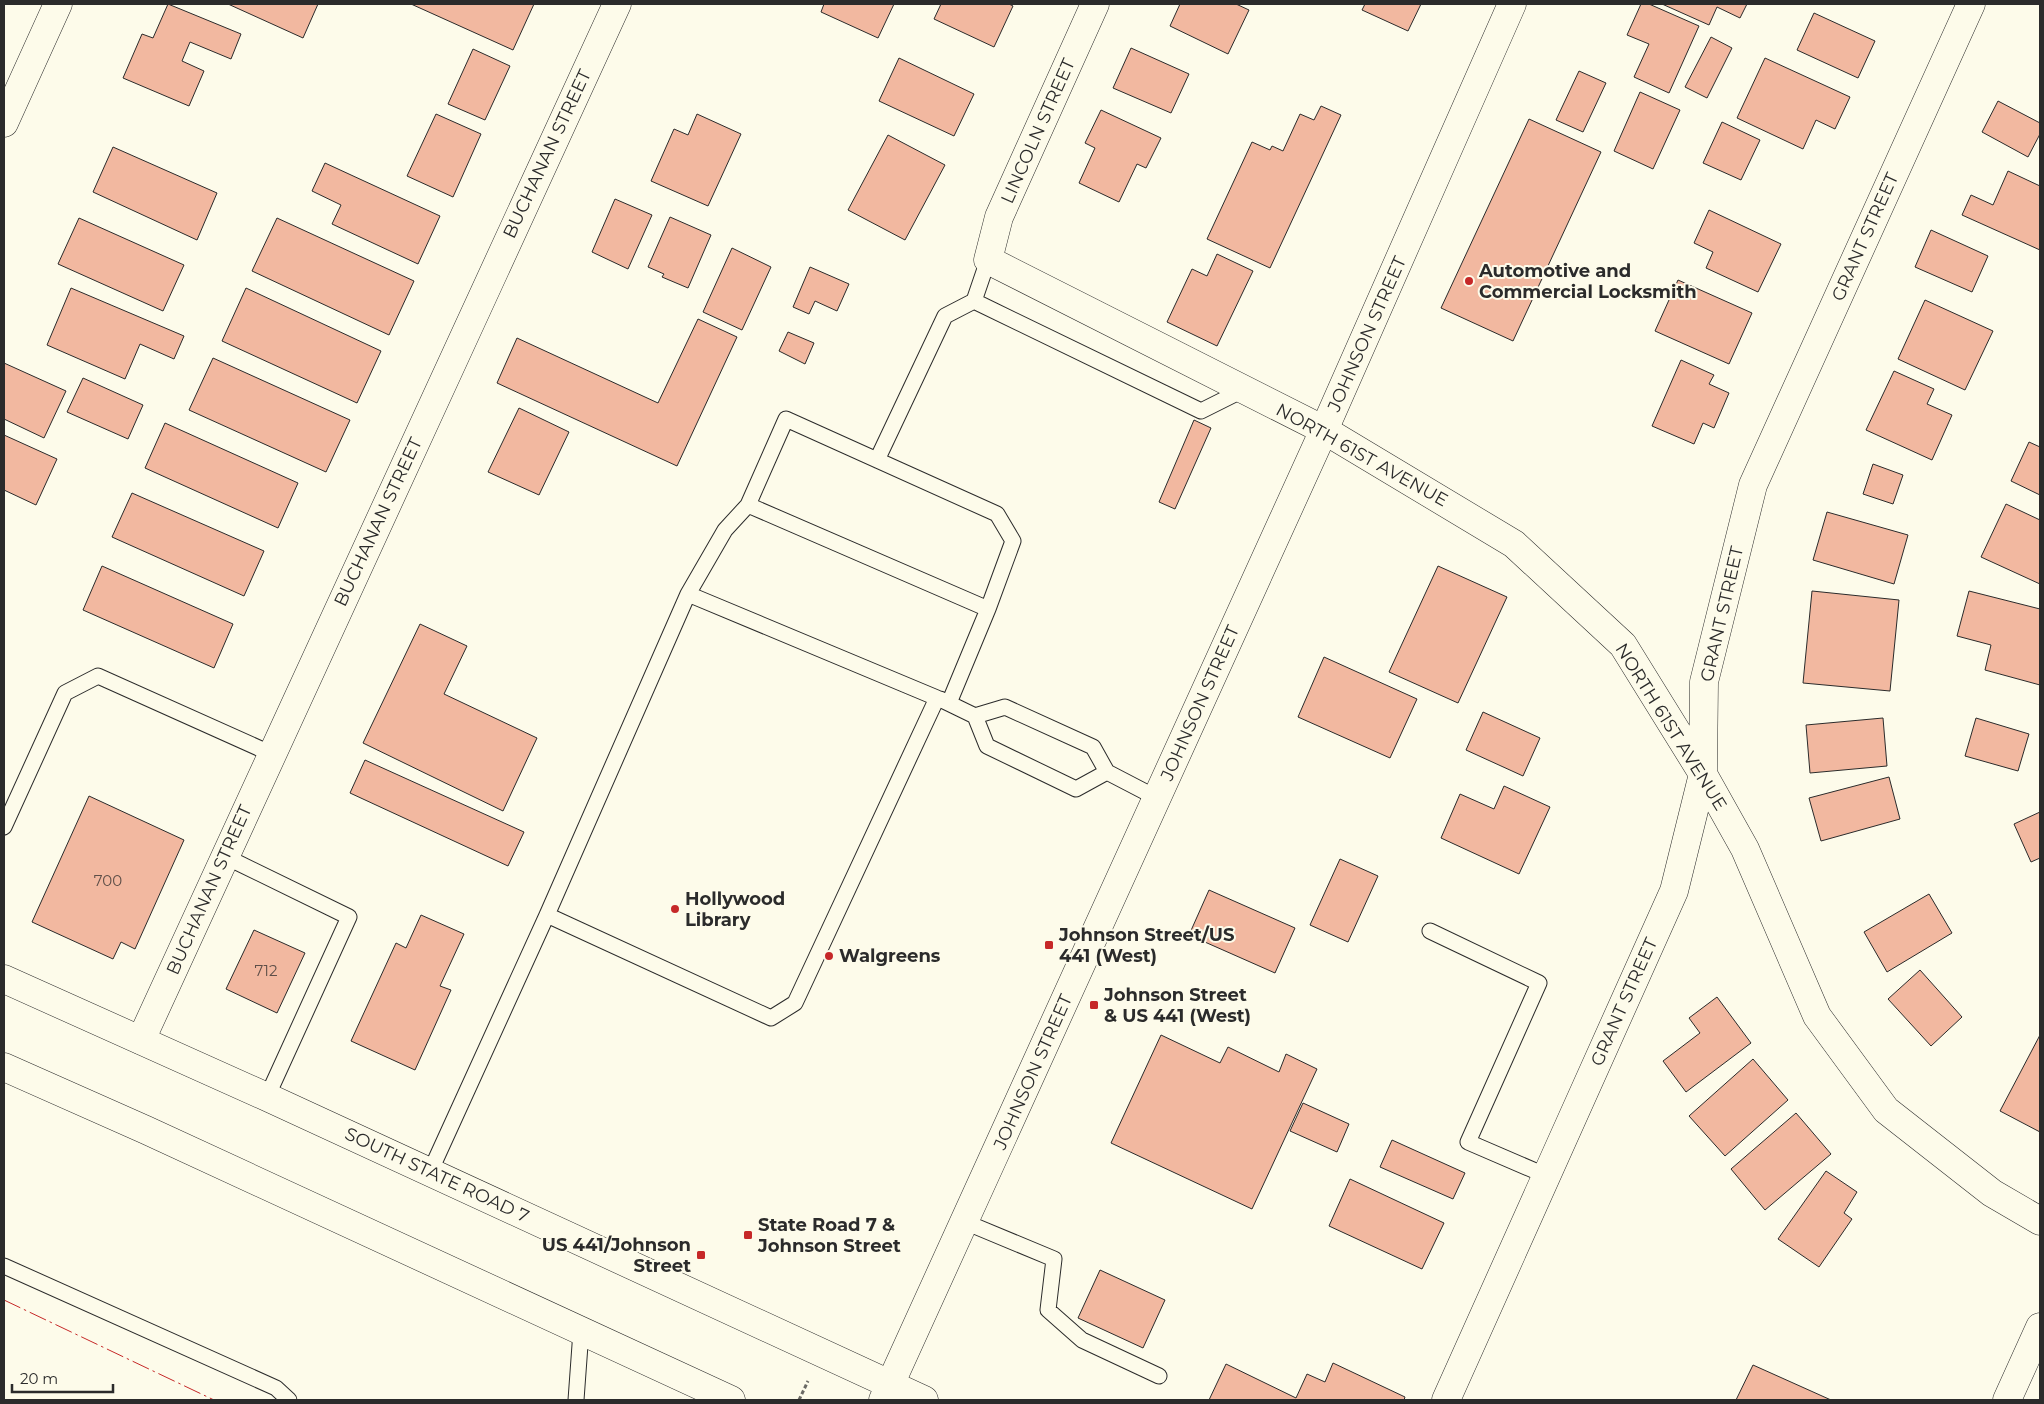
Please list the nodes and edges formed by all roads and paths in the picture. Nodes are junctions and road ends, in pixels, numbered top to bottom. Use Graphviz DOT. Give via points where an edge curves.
graph roads {
  1 [pos="58,4"];
  2 [pos="616,4"];
  3 [pos="1095,4"];
  4 [pos="1512,4"];
  5 [pos="1971,4"];
  6 [pos="4,123"];
  7 [pos="988,260"];
  8 [pos="974,301"];
  9 [pos="1242,390"];
  10 [pos="1324,430"];
  11 [pos="877,460"];
  12 [pos="748,505"];
  13 [pos="688,594"];
  14 [pos="988,609"];
  15 [pos="943,700"];
  16 [pos="975,716"];
  17 [pos="272,754"];
  18 [pos="1107,772"];
  19 [pos="1703,774"];
  20 [pos="1157,798"];
  21 [pos="4,827"];
  22 [pos="224,856"];
  23 [pos="547,915"];
  24 [pos="1430,931"];
  25 [pos="4,979"];
  26 [pos="141,1040"];
  27 [pos="4,1067"];
  28 [pos="267,1096"];
  29 [pos="430,1172"];
  30 [pos="1546,1176"];
  31 [pos="2040,1220"];
  32 [pos="965,1222"];
  33 [pos="4,1266"];
  34 [pos="2040,1327"];
  35 [pos="582,1331"];
  36 [pos="1159,1376"];
  37 [pos="887,1393"];
  38 [pos="289,1400"];
  39 [pos="576,1400"];
  40 [pos="731,1400"];
  41 [pos="924,1400"];
  42 [pos="1446,1400"];
  43 [pos="2007,1400"];
  1 -- 6 [label="street"];
  2 -- 17 [label="street, BUCHANAN STREET"];
  3 -- 7 [label="street, LINCOLN STREET" via="999,217"];
  4 -- 10 [label="street, JOHNSON STREET"];
  5 -- 19 [label="street, GRANT STREET" via="1753,485 1704,682"];
  7 -- 8 [label="lane"];
  7 -- 9 [label="street, NORTH 61ST AVENUE"];
  8 -- 9 [label="lane" via="1201,411"];
  8 -- 11 [label="lane" via="945,316"];
  9 -- 10 [label="street, NORTH 61ST AVENUE"];
  10 -- 19 [label="street, NORTH 61ST AVENUE" via="1514,544 1623,645"];
  10 -- 20 [label="street, JOHNSON STREET"];
  11 -- 12 [label="lane" via="786,419"];
  11 -- 14 [label="lane" via="997,514 1013,541"];
  12 -- 13 [label="lane" via="724,530"];
  12 -- 14 [label="lane"];
  13 -- 15 [label="lane"];
  13 -- 23 [label="lane"];
  14 -- 15 [label="lane"];
  15 -- 16 [label="lane"];
  15 -- 23 [label="lane" via="796,1003 771,1018"];
  16 -- 18 [label="lane" via="1005,707 1092,746"];
  16 -- 18 [label="lane" via="987,746 1076,789"];
  17 -- 21 [label="lane" via="98,676 65,693"];
  17 -- 22 [label="street, BUCHANAN STREET"];
  18 -- 20 [label="lane"];
  19 -- 30 [label="street, GRANT STREET" via="1674,891"];
  19 -- 31 [label="street, NORTH 61ST AVENUE" via="1745,849 1817,1016 1886,1110 1992,1193"];
  20 -- 32 [label="street, JOHNSON STREET"];
  22 -- 26 [label="street, BUCHANAN STREET"];
  22 -- 28 [label="lane" via="349,917"];
  23 -- 29 [label="lane"];
  24 -- 30 [label="lane" via="1539,983 1468,1142"];
  25 -- 26 [label="street, SOUTH STATE ROAD 7"];
  26 -- 28 [label="street, SOUTH STATE ROAD 7"];
  27 -- 35 [label="street"];
  28 -- 29 [label="street, SOUTH STATE ROAD 7"];
  29 -- 37 [label="street, SOUTH STATE ROAD 7"];
  30 -- 42 [label="street, GRANT STREET"];
  32 -- 36 [label="lane" via="1054,1259 1048,1310 1082,1340"];
  32 -- 37 [label="street, JOHNSON STREET"];
  33 -- 38 [label="lane" via="276,1388"];
  34 -- 43 [label="street"];
  35 -- 39 [label="lane"];
  35 -- 40 [label="street"];
  37 -- 41 [label="street, SOUTH STATE ROAD 7"];
}
